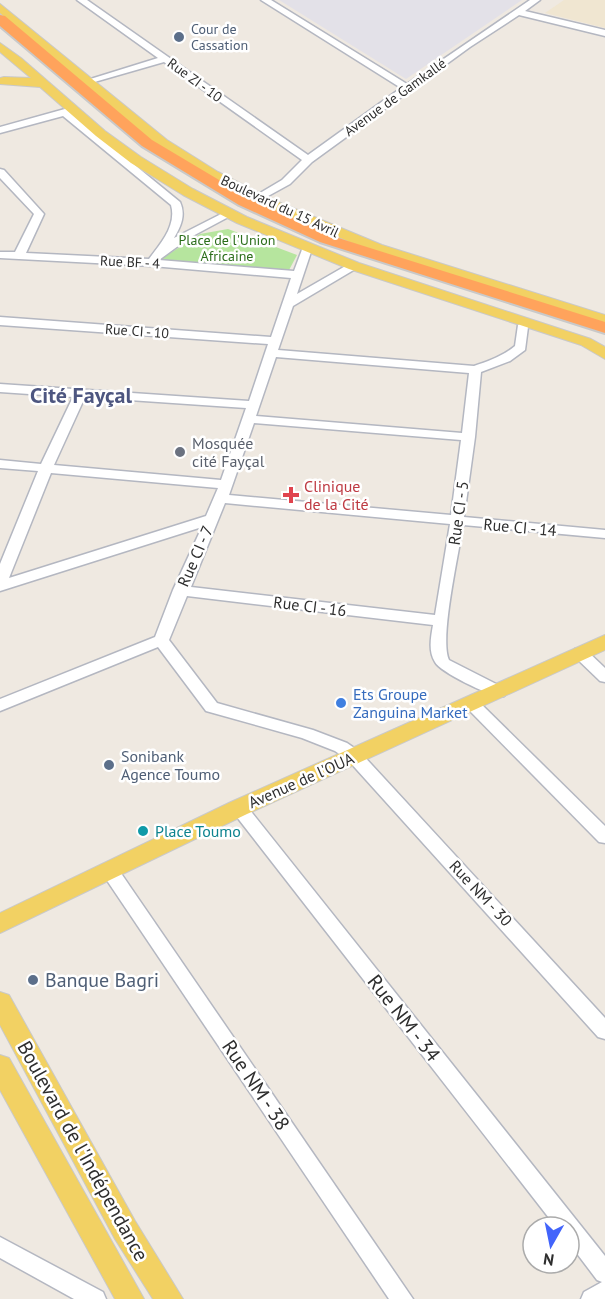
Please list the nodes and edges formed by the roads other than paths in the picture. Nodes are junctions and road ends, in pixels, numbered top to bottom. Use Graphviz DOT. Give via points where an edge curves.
graph roads {
  1 [pos="81,0"];
  2 [pos="265,0"];
  3 [pos="536,0"];
  4 [pos="0,8"];
  5 [pos="518,12"];
  6 [pos="0,19"];
  7 [pos="0,31"];
  8 [pos="605,33"];
  9 [pos="0,46"];
  10 [pos="15,58"];
  11 [pos="165,59"];
  12 [pos="28,70"];
  13 [pos="1,80"];
  14 [pos="87,82"];
  15 [pos="44,84"];
  16 [pos="408,88"];
  17 [pos="69,111"];
  18 [pos="0,130"];
  19 [pos="308,160"];
  20 [pos="0,172"];
  21 [pos="259,198"];
  22 [pos="228,214"];
  23 [pos="307,249"];
  24 [pos="0,255"];
  25 [pos="19,256"];
  26 [pos="152,263"];
  27 [pos="353,266"];
  28 [pos="296,275"];
  29 [pos="286,304"];
  30 [pos="605,320"];
  31 [pos="0,321"];
  32 [pos="522,327"];
  33 [pos="605,328"];
  34 [pos="605,337"];
  35 [pos="272,347"];
  36 [pos="605,354"];
  37 [pos="476,370"];
  38 [pos="0,388"];
  39 [pos="80,394"];
  40 [pos="251,412"];
  41 [pos="469,437"];
  42 [pos="0,464"];
  43 [pos="46,468"];
  44 [pos="223,491"];
  45 [pos="211,519"];
  46 [pos="457,522"];
  47 [pos="605,534"];
  48 [pos="0,582"];
  49 [pos="0,586"];
  50 [pos="180,591"];
  51 [pos="441,621"];
  52 [pos="161,640"];
  53 [pos="605,642"];
  54 [pos="580,653"];
  55 [pos="605,677"];
  56 [pos="499,692"];
  57 [pos="471,704"];
  58 [pos="0,705"];
  59 [pos="354,756"];
  60 [pos="239,808"];
  61 [pos="605,837"];
  62 [pos="110,871"];
  63 [pos="0,924"];
  64 [pos="0,1002"];
  65 [pos="605,1031"];
  66 [pos="0,1066"];
  67 [pos="560,1215"];
  68 [pos="581,1242"];
  69 [pos="0,1247"];
  70 [pos="605,1273"];
  71 [pos="605,1290"];
  72 [pos="94,1299"];
  73 [pos="130,1299"];
  74 [pos="169,1299"];
  75 [pos="402,1299"];
  76 [pos="592,1299"];
  1 -- 11 [label="street, Rue ZI - 10"];
  2 -- 16 [label="street"];
  3 -- 5 [label="street, Avenue de Gamkallé"];
  4 -- 14 [label="main road, Boulevard du 15 Avril"];
  5 -- 8 [label="street"];
  5 -- 16 [label="street, Avenue de Gamkallé"];
  6 -- 33 [label="highway, Boulevard du 15 Avril" via="147,143 245,202 326,239"];
  7 -- 34 [label="highway, Boulevard du 15 Avril" via="143,152 245,212 333,250"];
  9 -- 10 [label="main road, Boulevard du 15 Avril"];
  10 -- 12 [label="main road, Boulevard du 15 Avril"];
  10 -- 13 [label="main road"];
  11 -- 14 [label="street"];
  11 -- 19 [label="street, Rue ZI - 10"];
  12 -- 13 [label="main road"];
  12 -- 15 [label="main road, Boulevard du 15 Avril"];
  13 -- 15 [label="main road"];
  14 -- 21 [label="main road, Boulevard du 15 Avril" via="169,148"];
  15 -- 17 [label="main road, Boulevard du 15 Avril"];
  16 -- 19 [label="street, Avenue de Gamkallé"];
  17 -- 18 [label="street"];
  17 -- 22 [label="main road, Boulevard du 15 Avril" via="135,160"];
  17 -- 26 [label="street" via="176,204 179,219"];
  19 -- 21 [label="street, Avenue de Gamkallé" via="286,182"];
  20 -- 25 [label="street" via="39,214"];
  21 -- 30 [label="main road, Boulevard du 15 Avril" via="359,242"];
  22 -- 23 [label="main road, Boulevard du 15 Avril"];
  22 -- 26 [label="street" via="170,246"];
  23 -- 27 [label="main road, Boulevard du 15 Avril"];
  23 -- 28 [label="street, Rue CI - 7"];
  24 -- 25 [label="street, Rue BF - 4"];
  25 -- 26 [label="street, Rue BF - 4"];
  26 -- 28 [label="street, Rue BF - 4"];
  27 -- 29 [label="street"];
  27 -- 36 [label="main road, Boulevard du 15 Avril" via="586,342"];
  28 -- 29 [label="street, Rue CI - 7"];
  29 -- 35 [label="street, Rue CI - 7"];
  31 -- 35 [label="street, Rue CI - 10"];
  32 -- 37 [label="street" via="521,347 503,361"];
  35 -- 37 [label="street, Rue CI - 10"];
  35 -- 40 [label="street, Rue CI - 7"];
  37 -- 41 [label="street, Rue CI - 5"];
  38 -- 39 [label="street"];
  39 -- 40 [label="street"];
  39 -- 43 [label="street"];
  40 -- 41 [label="street"];
  40 -- 44 [label="street, Rue CI - 7"];
  41 -- 46 [label="street, Rue CI - 5"];
  42 -- 43 [label="street, Rue CI - 14"];
  43 -- 44 [label="street, Rue CI - 14"];
  43 -- 48 [label="street"];
  44 -- 45 [label="street, Rue CI - 7"];
  44 -- 46 [label="street, Rue CI - 14"];
  45 -- 49 [label="street"];
  45 -- 50 [label="street, Rue CI - 7"];
  46 -- 47 [label="street, Rue CI - 14"];
  46 -- 51 [label="street, Rue CI - 5"];
  50 -- 51 [label="street, Rue CI - 16"];
  50 -- 52 [label="street, Rue CI - 7"];
  51 -- 56 [label="street, Rue CI - 5" via="440,660"];
  52 -- 58 [label="street"];
  52 -- 59 [label="street" via="212,707 307,734"];
  53 -- 54 [label="main road, Avenue de l'OUA"];
  54 -- 55 [label="street"];
  54 -- 56 [label="main road, Avenue de l'OUA"];
  56 -- 57 [label="main road, Avenue de l'OUA"];
  57 -- 59 [label="main road, Avenue de l'OUA"];
  57 -- 61 [label="street"];
  59 -- 60 [label="main road, Avenue de l'OUA"];
  59 -- 65 [label="street, Rue NM - 30"];
  60 -- 62 [label="main road, Avenue de l'OUA"];
  60 -- 67 [label="street, Rue NM - 34"];
  62 -- 63 [label="main road, Avenue de l'OUA"];
  62 -- 75 [label="street, Rue NM - 38"];
  64 -- 74 [label="main road, Boulevard de l'Indépendance" via="125,1230"];
  66 -- 73 [label="main road, Boulevard de l'Indépendance"];
  68 -- 70 [label="street, Rue NM - 34"];
  69 -- 72 [label="street"];
  71 -- 76 [label="street"];
}
